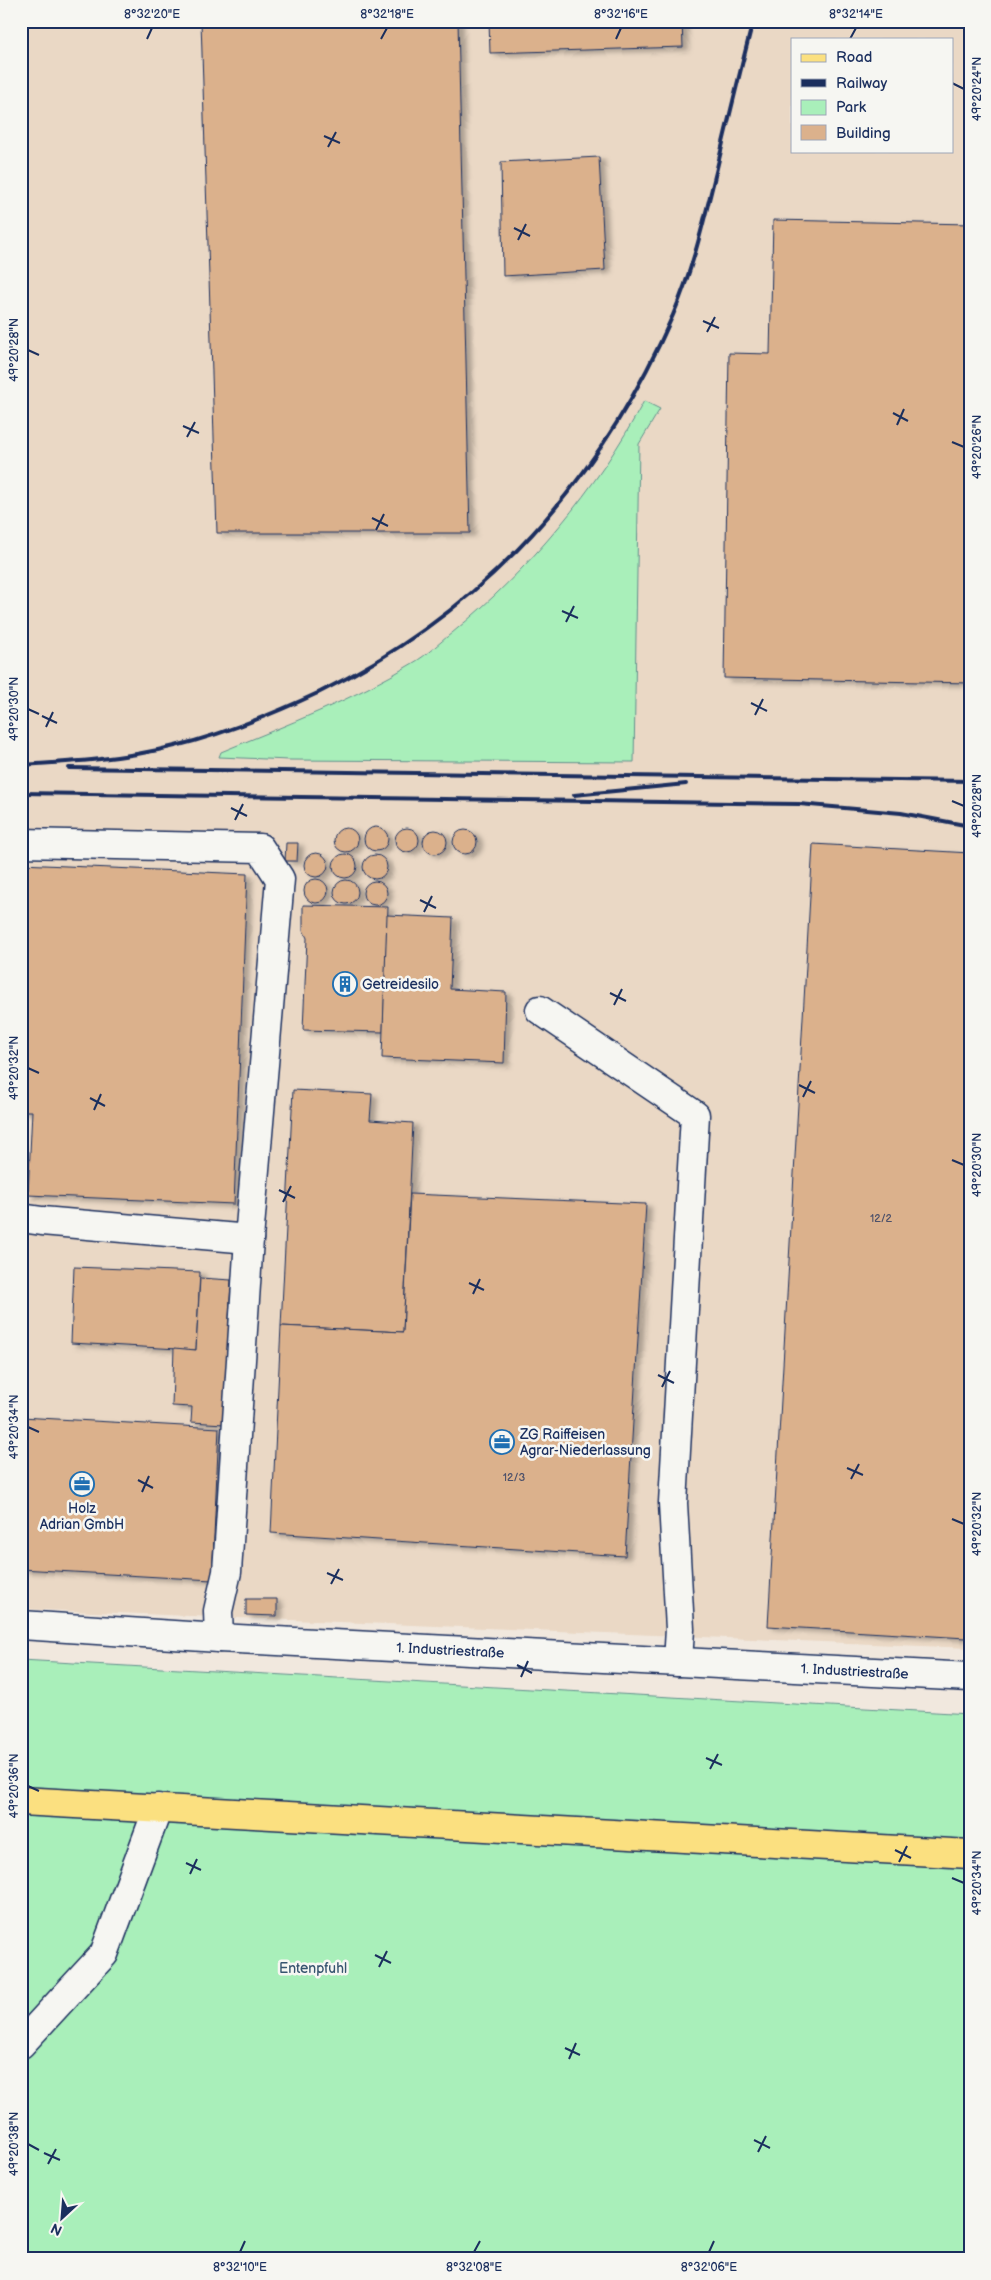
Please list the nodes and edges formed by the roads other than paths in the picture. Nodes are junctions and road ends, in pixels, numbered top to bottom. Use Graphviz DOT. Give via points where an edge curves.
graph roads {
  1 [pos="21,843"];
  2 [pos="540,1010"];
  3 [pos="21,1218"];
  4 [pos="249,1239"];
  5 [pos="21,1625"];
  6 [pos="219,1638"];
  7 [pos="678,1662"];
  8 [pos="970,1677"];
  9 [pos="21,1801"];
  10 [pos="158,1808"];
  11 [pos="970,1854"];
  12 [pos="21,2044"];
  1 -- 4 [label="street" via="260,848 280,878"];
  2 -- 7 [label="street" via="695,1115 672,1503 680,1629"];
  3 -- 4 [label="street"];
  4 -- 6 [label="street" via="227,1572 218,1611"];
  5 -- 6 [label="street, 1. Industriestraße"];
  6 -- 7 [label="street, 1. Industriestraße"];
  7 -- 8 [label="street, 1. Industriestraße"];
  9 -- 10 [label="main road"];
  10 -- 11 [label="main road"];
  10 -- 12 [label="street" via="104,1954"];
}
